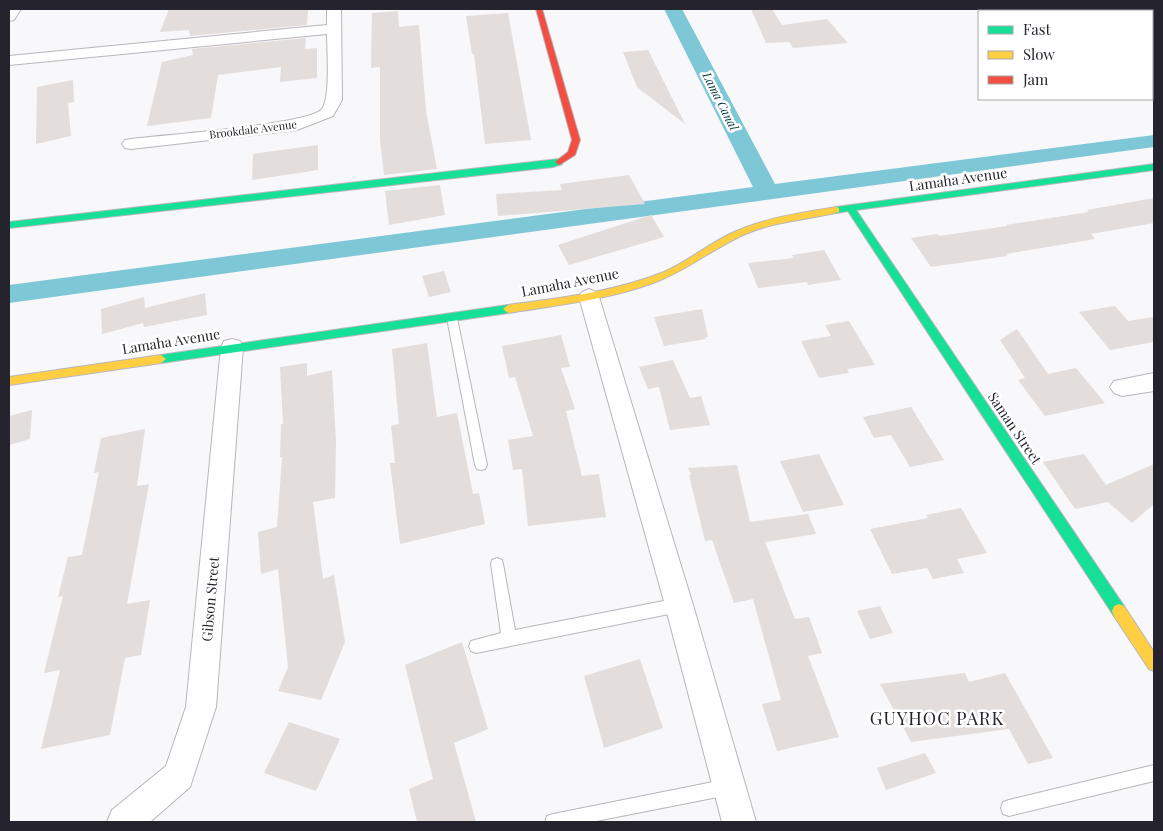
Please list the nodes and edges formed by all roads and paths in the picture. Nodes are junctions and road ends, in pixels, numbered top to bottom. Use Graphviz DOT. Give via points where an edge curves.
graph roads {
  1 [pos="14,9"];
  2 [pos="334,9"];
  3 [pos="539,9"];
  4 [pos="9,17"];
  5 [pos="333,29"];
  6 [pos="9,61"];
  7 [pos="131,144"];
  8 [pos="1154,168"];
  9 [pos="851,209"];
  10 [pos="9,225"];
  11 [pos="589,297"];
  12 [pos="452,318"];
  13 [pos="232,347"];
  14 [pos="9,380"];
  15 [pos="1154,382"];
  16 [pos="1122,387"];
  17 [pos="481,465"];
  18 [pos="496,564"];
  19 [pos="679,605"];
  20 [pos="509,638"];
  21 [pos="476,646"];
  22 [pos="1154,664"];
  23 [pos="1154,773"];
  24 [pos="730,787"];
  25 [pos="1009,808"];
  26 [pos="124,822"];
  27 [pos="553,822"];
  28 [pos="739,822"];
  1 -- 4 [label="street"];
  2 -- 5 [label="street, Brookdale Avenue"];
  3 -- 10 [label="street" via="577,146 570,156 553,164"];
  5 -- 6 [label="street"];
  5 -- 7 [label="street, Brookdale Avenue" via="334,100 327,113 319,118 297,125"];
  8 -- 9 [label="street, Lamaha Avenue"];
  9 -- 11 [label="street, Lamaha Avenue" via="784,217 740,233 668,274"];
  9 -- 22 [label="street, Saman Street"];
  11 -- 12 [label="street, Lamaha Avenue"];
  11 -- 19 [label="street"];
  12 -- 13 [label="street, Lamaha Avenue"];
  12 -- 17 [label="lane"];
  13 -- 14 [label="street, Lamaha Avenue"];
  13 -- 26 [label="street, Gibson Street" via="201,707 179,776"];
  15 -- 16 [label="street"];
  18 -- 20 [label="lane"];
  19 -- 20 [label="lane"];
  19 -- 24 [label="street"];
  20 -- 21 [label="lane"];
  23 -- 25 [label="lane"];
  24 -- 27 [label="lane"];
  24 -- 28 [label="street"];
}
